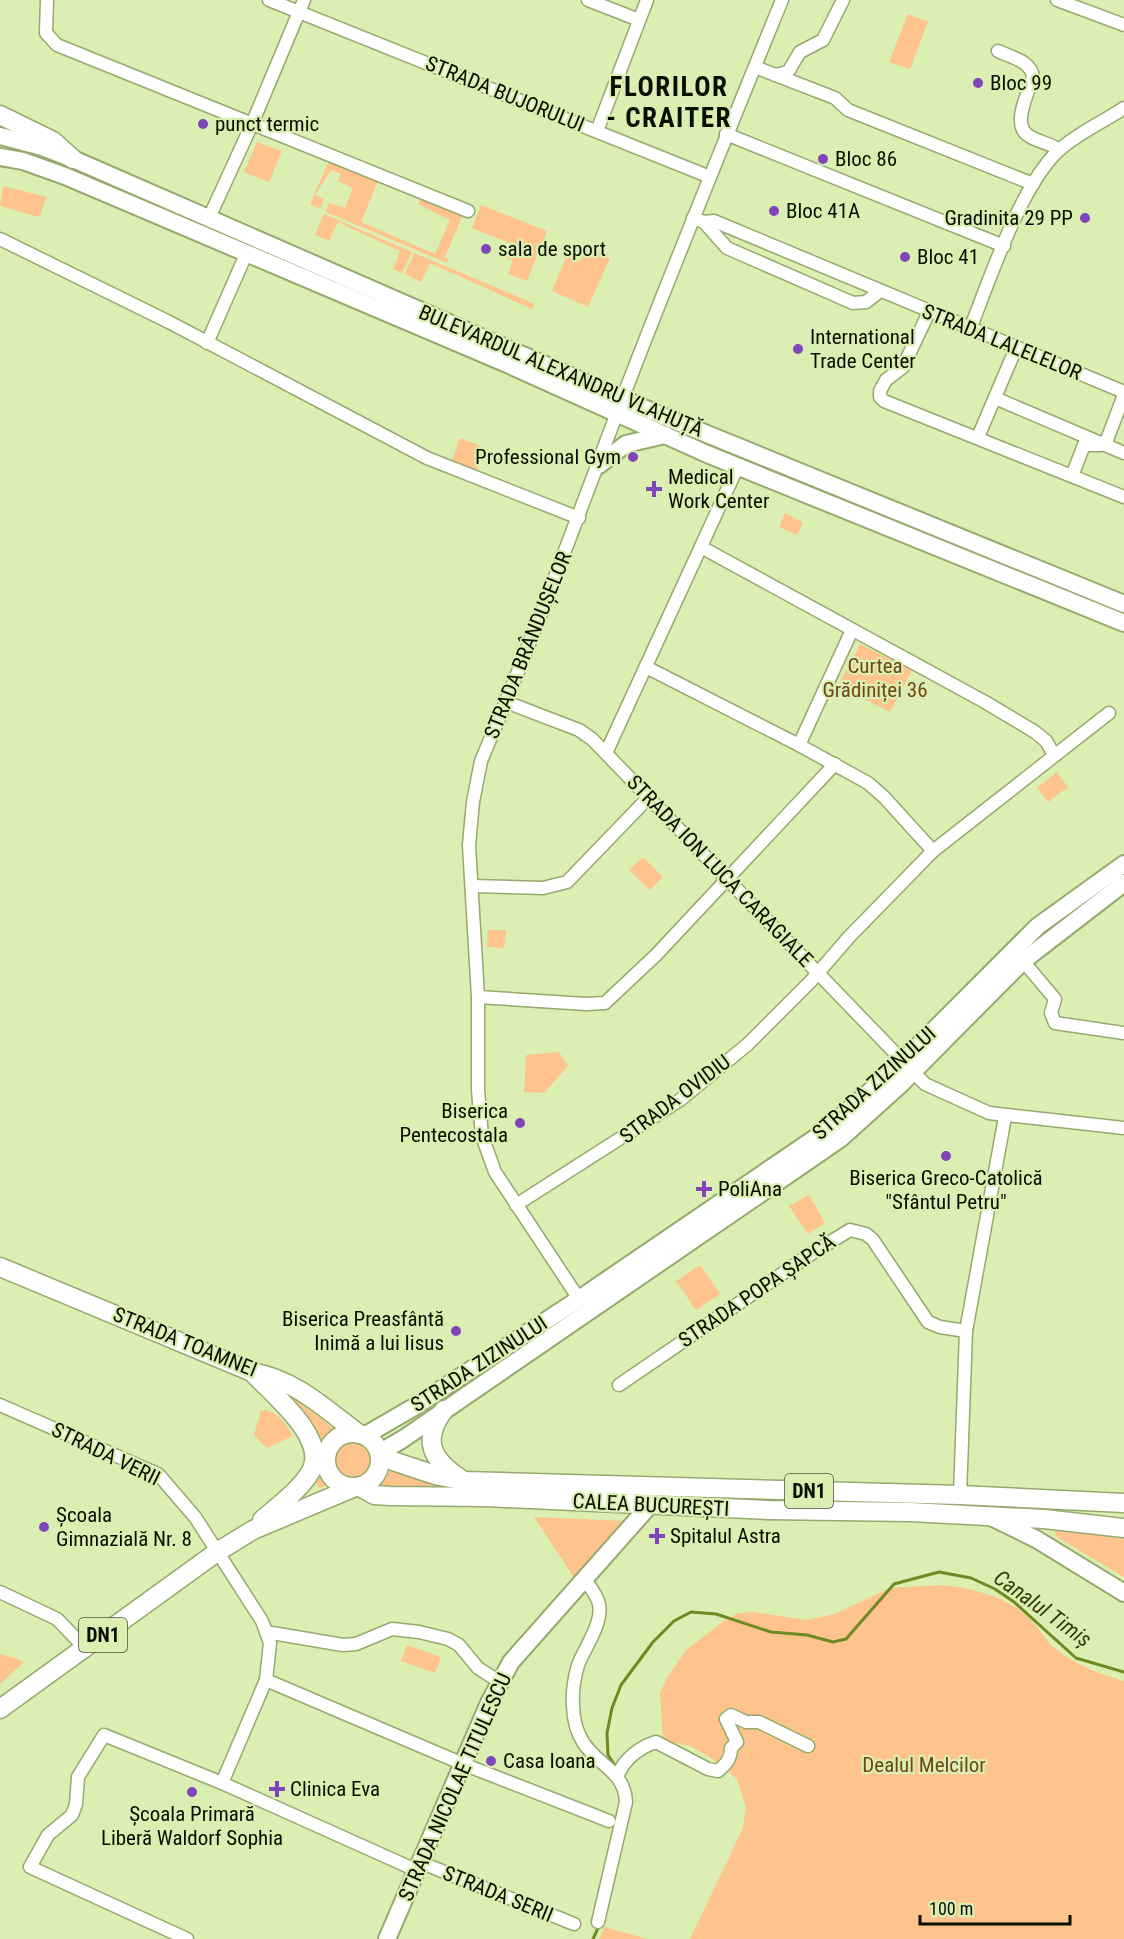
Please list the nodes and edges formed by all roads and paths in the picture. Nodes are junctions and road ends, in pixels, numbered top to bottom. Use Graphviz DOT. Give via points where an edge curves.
graph roads {
  1 [pos="46,0"];
  2 [pos="268,0"];
  3 [pos="588,0"];
  4 [pos="647,0"];
  5 [pos="782,0"];
  6 [pos="843,0"];
  7 [pos="1057,0"];
  8 [pos="301,6"];
  9 [pos="639,20"];
  10 [pos="1124,25"];
  11 [pos="998,51"];
  12 [pos="754,67"];
  13 [pos="775,75"];
  14 [pos="1124,108"];
  15 [pos="0,115"];
  16 [pos="252,124"];
  17 [pos="597,131"];
  18 [pos="726,134"];
  19 [pos="0,136"];
  20 [pos="1059,150"];
  21 [pos="0,157"];
  22 [pos="73,159"];
  23 [pos="710,177"];
  24 [pos="1033,184"];
  25 [pos="468,212"];
  26 [pos="209,218"];
  27 [pos="698,220"];
  28 [pos="0,239"];
  29 [pos="1004,246"];
  30 [pos="247,252"];
  31 [pos="880,291"];
  32 [pos="929,312"];
  33 [pos="970,329"];
  34 [pos="207,343"];
  35 [pos="1016,348"];
  36 [pos="1124,393"];
  37 [pos="995,398"];
  38 [pos="620,407"];
  39 [pos="665,435"];
  40 [pos="978,437"];
  41 [pos="1105,445"];
  42 [pos="1124,453"];
  43 [pos="599,465"];
  44 [pos="738,466"];
  45 [pos="1072,476"];
  46 [pos="1124,497"];
  47 [pos="579,518"];
  48 [pos="701,547"];
  49 [pos="1124,604"];
  50 [pos="1124,623"];
  51 [pos="852,630"];
  52 [pos="646,667"];
  53 [pos="506,702"];
  54 [pos="1109,712"];
  55 [pos="799,745"];
  56 [pos="606,753"];
  57 [pos="1054,755"];
  58 [pos="835,764"];
  59 [pos="648,798"];
  60 [pos="933,851"];
  61 [pos="1124,864"];
  62 [pos="728,880"];
  63 [pos="1124,883"];
  64 [pos="472,886"];
  65 [pos="1023,962"];
  66 [pos="818,973"];
  67 [pos="478,997"];
  68 [pos="1124,1033"];
  69 [pos="908,1067"];
  70 [pos="1005,1117"];
  71 [pos="1124,1128"];
  72 [pos="516,1205"];
  73 [pos="0,1267"];
  74 [pos="579,1299"];
  75 [pos="966,1331"];
  76 [pos="252,1372"];
  77 [pos="619,1385"];
  78 [pos="0,1405"];
  79 [pos="444,1410"];
  80 [pos="362,1435"];
  81 [pos="380,1455"];
  82 [pos="465,1481"];
  83 [pos="358,1487"];
  84 [pos="960,1495"];
  85 [pos="1124,1503"];
  86 [pos="650,1505"];
  87 [pos="990,1517"];
  88 [pos="1124,1528"];
  89 [pos="253,1530"];
  90 [pos="217,1552"];
  91 [pos="585,1580"];
  92 [pos="0,1592"];
  93 [pos="1124,1593"];
  94 [pos="267,1632"];
  95 [pos="85,1648"];
  96 [pos="266,1680"];
  97 [pos="500,1682"];
  98 [pos="0,1709"];
  99 [pos="808,1746"];
  100 [pos="463,1764"];
  101 [pos="618,1775"];
  102 [pos="222,1783"];
  103 [pos="609,1821"];
  104 [pos="420,1867"];
  105 [pos="598,1922"];
  106 [pos="574,1924"];
  107 [pos="187,1939"];
  108 [pos="387,1939"];
  1 -- 16 [label="street" via="45,26 48,38 57,45"];
  2 -- 8 [label="street, STRADA BUJORULUI"];
  3 -- 9 [label="street"];
  4 -- 9 [label="street"];
  5 -- 12 [label="street, STRADA BRÂNDUȘELOR"];
  6 -- 13 [label="street" via="823,40 800,52 788,72"];
  7 -- 10 [label="street"];
  8 -- 16 [label="street"];
  8 -- 17 [label="street, STRADA BUJORULUI"];
  9 -- 17 [label="street"];
  11 -- 20 [label="street" via="1033,71 1020,121 1022,129"];
  12 -- 13 [label="street"];
  12 -- 18 [label="street, STRADA BRÂNDUȘELOR"];
  13 -- 24 [label="street" via="835,98 849,110"];
  14 -- 20 [label="street"];
  15 -- 22 [label="main road" via="53,141"];
  16 -- 25 [label="street"];
  16 -- 26 [label="street"];
  17 -- 23 [label="street, STRADA BUJORULUI"];
  18 -- 23 [label="street, STRADA BRÂNDUȘELOR"];
  18 -- 29 [label="street"];
  19 -- 22 [label="main road, BULEVARDUL ALEXANDRU VLAHUȚĂ"];
  20 -- 24 [label="street"];
  21 -- 30 [label="main road, BULEVARDUL ALEXANDRU VLAHUȚĂ" via="65,176"];
  22 -- 26 [label="main road, BULEVARDUL ALEXANDRU VLAHUȚĂ"];
  23 -- 27 [label="street, STRADA BRÂNDUȘELOR"];
  24 -- 29 [label="street"];
  26 -- 38 [label="main road, BULEVARDUL ALEXANDRU VLAHUȚĂ"];
  27 -- 31 [label="street, STRADA LALELELOR" via="714,221"];
  27 -- 31 [label="street" via="727,248 853,303 866,302"];
  27 -- 38 [label="street, STRADA BRÂNDUȘELOR"];
  28 -- 34 [label="street"];
  29 -- 33 [label="street"];
  30 -- 34 [label="street"];
  30 -- 38 [label="main road, BULEVARDUL ALEXANDRU VLAHUȚĂ"];
  31 -- 32 [label="street, STRADA LALELELOR"];
  32 -- 33 [label="street, STRADA LALELELOR"];
  32 -- 40 [label="street" via="903,367 886,380 880,397"];
  33 -- 35 [label="street, STRADA LALELELOR"];
  34 -- 47 [label="street" via="428,458"];
  35 -- 36 [label="street, STRADA LALELELOR"];
  35 -- 37 [label="street"];
  36 -- 41 [label="street, STRADA LALELELOR"];
  37 -- 40 [label="street"];
  37 -- 41 [label="street"];
  38 -- 39 [label="main road, BULEVARDUL ALEXANDRU VLAHUȚĂ"];
  38 -- 43 [label="street, STRADA BRÂNDUȘELOR"];
  38 -- 49 [label="main road, BULEVARDUL ALEXANDRU VLAHUȚĂ"];
  39 -- 43 [label="main road" via="626,444"];
  39 -- 44 [label="main road, BULEVARDUL ALEXANDRU VLAHUȚĂ"];
  40 -- 45 [label="street"];
  41 -- 42 [label="street"];
  41 -- 45 [label="street" via="1084,445"];
  43 -- 47 [label="street, STRADA BRÂNDUȘELOR"];
  44 -- 48 [label="street"];
  44 -- 50 [label="main road, BULEVARDUL ALEXANDRU VLAHUȚĂ"];
  45 -- 46 [label="street"];
  47 -- 53 [label="street, STRADA BRÂNDUȘELOR"];
  48 -- 51 [label="street"];
  48 -- 52 [label="street"];
  51 -- 55 [label="street"];
  51 -- 57 [label="street" via="1035,732"];
  52 -- 55 [label="street"];
  52 -- 56 [label="street"];
  53 -- 56 [label="street, STRADA ION LUCA CARAGIALE" via="579,730"];
  53 -- 64 [label="street, STRADA BRÂNDUȘELOR" via="481,761 473,802 469,845"];
  54 -- 57 [label="street, STRADA OVIDIU"];
  55 -- 58 [label="street"];
  56 -- 59 [label="street, STRADA ION LUCA CARAGIALE"];
  57 -- 60 [label="street, STRADA OVIDIU"];
  58 -- 60 [label="street" via="884,797"];
  58 -- 62 [label="street"];
  59 -- 62 [label="street, STRADA ION LUCA CARAGIALE"];
  59 -- 64 [label="street" via="567,882 543,888"];
  60 -- 66 [label="street, STRADA OVIDIU"];
  61 -- 69 [label="main road, STRADA ZIZINULUI" via="1038,926 1013,949"];
  62 -- 66 [label="street, STRADA ION LUCA CARAGIALE"];
  62 -- 67 [label="street" via="605,1003"];
  63 -- 65 [label="main road, STRADA ZIZINULUI"];
  64 -- 67 [label="street, STRADA BRÂNDUȘELOR"];
  65 -- 68 [label="street" via="1055,999 1051,1013 1054,1023"];
  65 -- 69 [label="main road, STRADA ZIZINULUI"];
  66 -- 69 [label="street, STRADA ION LUCA CARAGIALE"];
  66 -- 72 [label="street, STRADA OVIDIU" via="748,1044 680,1100"];
  67 -- 72 [label="street, STRADA BRÂNDUȘELOR" via="482,1136 495,1172"];
  69 -- 70 [label="street, STRADA ION LUCA CARAGIALE" via="925,1084 959,1102"];
  69 -- 74 [label="main road, STRADA ZIZINULUI" via="821,1134"];
  69 -- 79 [label="main road, STRADA ZIZINULUI" via="857,1127"];
  70 -- 71 [label="street, STRADA ION LUCA CARAGIALE"];
  70 -- 75 [label="street"];
  72 -- 74 [label="street, STRADA BRÂNDUȘELOR"];
  73 -- 76 [label="main road, STRADA TOAMNEI / DN1"];
  74 -- 80 [label="main road, STRADA ZIZINULUI" via="414,1407"];
  75 -- 77 [label="street, STRADA POPA ȘAPCĂ" via="928,1322 873,1240 850,1230"];
  75 -- 84 [label="street"];
  76 -- 80 [label="main road, STRADA TOAMNEI / DN1" via="275,1376 300,1389"];
  76 -- 89 [label="main road" via="276,1394 307,1433 315,1460 307,1477"];
  78 -- 90 [label="street, STRADA VERII" via="159,1474 195,1517"];
  79 -- 81 [label="main road, STRADA ZIZINULUI"];
  79 -- 82 [label="main road" via="432,1431 433,1451 447,1469"];
  80 -- 81 [label="main road, DN1" via="374,1443"];
  80 -- 83 [label="main road" via="341,1437 334,1442 327,1458 327,1467 336,1481"];
  81 -- 82 [label="main road, CALEA BUCUREȘTI / DN1" via="435,1475"];
  81 -- 83 [label="main road" via="377,1472"];
  82 -- 84 [label="main road, CALEA BUCUREȘTI / DN1"];
  83 -- 86 [label="main road, CALEA BUCUREȘTI / DN1" via="374,1495 390,1496"];
  83 -- 89 [label="main road, DN1"];
  84 -- 85 [label="main road, CALEA BUCUREȘTI / DN1"];
  86 -- 87 [label="main road, CALEA BUCUREȘTI / DN1"];
  86 -- 91 [label="main road, STRADA NICOLAE TITULESCU"];
  87 -- 88 [label="main road, CALEA BUCUREȘTI / DN1"];
  87 -- 93 [label="main road" via="1036,1539"];
  89 -- 90 [label="main road, DN1"];
  90 -- 94 [label="street, STRADA VERII"];
  90 -- 95 [label="main road, DN1"];
  91 -- 97 [label="main road, STRADA NICOLAE TITULESCU" via="525,1644"];
  91 -- 101 [label="street" via="599,1609 573,1687 576,1730 590,1754"];
  92 -- 95 [label="street" via="46,1612"];
  94 -- 96 [label="street" via="270,1656"];
  94 -- 97 [label="street" via="343,1645 356,1644 392,1629 419,1632 459,1645 478,1668"];
  95 -- 98 [label="main road, DN1"];
  96 -- 100 [label="street"];
  96 -- 102 [label="street"];
  97 -- 100 [label="main road, STRADA NICOLAE TITULESCU"];
  99 -- 101 [label="street" via="759,1722 731,1715 726,1725 737,1742 726,1764 718,1770 708,1769 656,1742 639,1750"];
  100 -- 103 [label="street"];
  100 -- 104 [label="main road, STRADA NICOLAE TITULESCU"];
  101 -- 105 [label="street" via="624,1784 626,1802"];
  102 -- 104 [label="street, STRADA SERII"];
  102 -- 107 [label="street, STRADA SERII" via="106,1734 78,1777 72,1815 48,1835 30,1867"];
  104 -- 106 [label="street, STRADA SERII"];
  104 -- 108 [label="main road, STRADA NICOLAE TITULESCU"];
}
